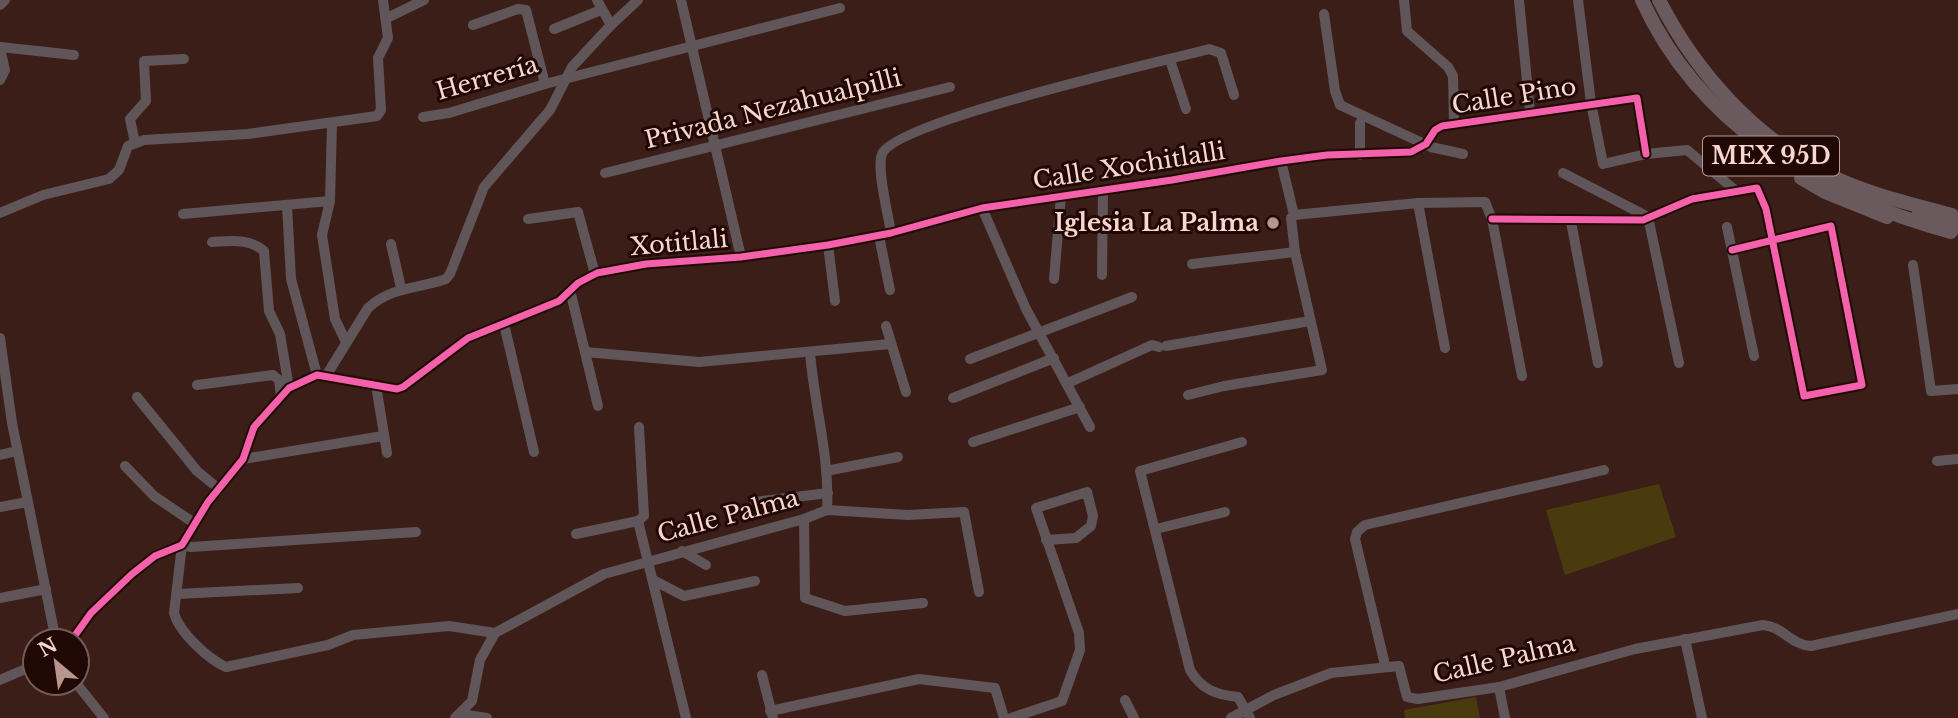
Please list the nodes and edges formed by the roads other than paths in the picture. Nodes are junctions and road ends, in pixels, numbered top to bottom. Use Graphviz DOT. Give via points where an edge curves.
graph roads {
  1 [pos="5,0"];
  2 [pos="383,0"];
  3 [pos="424,0"];
  4 [pos="638,0"];
  5 [pos="681,0"];
  6 [pos="1404,0"];
  7 [pos="1519,0"];
  8 [pos="1578,0"];
  9 [pos="1641,0"];
  10 [pos="1657,0"];
  11 [pos="0,5"];
  12 [pos="599,5"];
  13 [pos="840,8"];
  14 [pos="1324,14"];
  15 [pos="387,19"];
  16 [pos="473,25"];
  17 [pos="611,25"];
  18 [pos="554,29"];
  19 [pos="691,47"];
  20 [pos="0,48"];
  21 [pos="74,55"];
  22 [pos="184,59"];
  23 [pos="1170,60"];
  24 [pos="563,79"];
  25 [pos="0,80"];
  26 [pos="545,83"];
  27 [pos="950,87"];
  28 [pos="1234,95"];
  29 [pos="1591,103"];
  30 [pos="1186,109"];
  31 [pos="1530,112"];
  32 [pos="423,117"];
  33 [pos="1360,123"];
  34 [pos="332,124"];
  35 [pos="1454,124"];
  36 [pos="135,143"];
  37 [pos="1426,144"];
  38 [pos="717,146"];
  39 [pos="1463,154"];
  40 [pos="1646,154"];
  41 [pos="1360,155"];
  42 [pos="1281,161"];
  43 [pos="606,173"];
  44 [pos="1563,173"];
  45 [pos="1103,190"];
  46 [pos="1735,190"];
  47 [pos="1061,195"];
  48 [pos="330,201"];
  49 [pos="1418,203"];
  50 [pos="287,205"];
  51 [pos="982,208"];
  52 [pos="0,213"];
  53 [pos="183,214"];
  54 [pos="1294,215"];
  55 [pos="1648,217"];
  56 [pos="1958,217"];
  57 [pos="528,219"];
  58 [pos="1492,219"];
  59 [pos="1571,222"];
  60 [pos="1958,224"];
  61 [pos="1727,226"];
  62 [pos="891,233"];
  63 [pos="879,236"];
  64 [pos="1958,236"];
  65 [pos="1772,241"];
  66 [pos="212,242"];
  67 [pos="391,244"];
  68 [pos="828,245"];
  69 [pos="1732,250"];
  70 [pos="1295,252"];
  71 [pos="741,257"];
  72 [pos="1192,264"];
  73 [pos="1913,265"];
  74 [pos="595,274"];
  75 [pos="1102,275"];
  76 [pos="1054,279"];
  77 [pos="401,288"];
  78 [pos="570,290"];
  79 [pos="890,290"];
  80 [pos="1132,297"];
  81 [pos="835,301"];
  82 [pos="1310,321"];
  83 [pos="504,324"];
  84 [pos="886,326"];
  85 [pos="1039,332"];
  86 [pos="0,338"];
  87 [pos="346,342"];
  88 [pos="890,344"];
  89 [pos="1445,348"];
  90 [pos="585,352"];
  91 [pos="810,352"];
  92 [pos="1754,356"];
  93 [pos="1054,358"];
  94 [pos="971,359"];
  95 [pos="1598,363"];
  96 [pos="1679,363"];
  97 [pos="322,376"];
  98 [pos="1522,376"];
  99 [pos="1068,383"];
  100 [pos="197,385"];
  101 [pos="376,385"];
  102 [pos="289,388"];
  103 [pos="1958,389"];
  104 [pos="906,392"];
  105 [pos="281,396"];
  106 [pos="1188,396"];
  107 [pos="137,397"];
  108 [pos="953,398"];
  109 [pos="598,406"];
  110 [pos="1080,407"];
  111 [pos="1090,427"];
  112 [pos="639,428"];
  113 [pos="383,436"];
  114 [pos="973,442"];
  115 [pos="1242,442"];
  116 [pos="17,451"];
  117 [pos="534,452"];
  118 [pos="387,453"];
  119 [pos="0,455"];
  120 [pos="898,457"];
  121 [pos="243,458"];
  122 [pos="1958,459"];
  123 [pos="1937,461"];
  124 [pos="125,466"];
  125 [pos="1604,470"];
  126 [pos="826,471"];
  127 [pos="219,489"];
  128 [pos="828,492"];
  129 [pos="27,502"];
  130 [pos="755,502"];
  131 [pos="0,507"];
  132 [pos="827,510"];
  133 [pos="1225,512"];
  134 [pos="804,519"];
  135 [pos="638,521"];
  136 [pos="194,523"];
  137 [pos="1156,529"];
  138 [pos="416,532"];
  139 [pos="576,534"];
  140 [pos="1046,540"];
  141 [pos="183,545"];
  142 [pos="682,551"];
  143 [pos="648,560"];
  144 [pos="706,565"];
  145 [pos="653,580"];
  146 [pos="755,581"];
  147 [pos="298,587"];
  148 [pos="46,589"];
  149 [pos="979,592"];
  150 [pos="177,594"];
  151 [pos="0,598"];
  152 [pos="923,603"];
  153 [pos="1958,614"];
  154 [pos="53,627"];
  155 [pos="81,627"];
  156 [pos="495,633"];
  157 [pos="1685,639"];
  158 [pos="1385,666"];
  159 [pos="21,671"];
  160 [pos="762,675"];
  161 [pos="0,680"];
  162 [pos="1499,687"];
  163 [pos="87,697"];
  164 [pos="1125,699"];
  165 [pos="1248,714"];
  166 [pos="771,715"];
  167 [pos="457,716"];
  168 [pos="104,718"];
  169 [pos="487,718"];
  170 [pos="686,718"];
  171 [pos="1004,718"];
  172 [pos="1011,718"];
  173 [pos="1135,718"];
  174 [pos="1231,718"];
  175 [pos="1505,718"];
  176 [pos="1702,718"];
  1 -- 11 [label="street"];
  2 -- 15 [label="street"];
  3 -- 15 [label="street"];
  4 -- 17 [label="street"];
  5 -- 19 [label="street"];
  6 -- 35 [label="street" via="1407,31 1453,76"];
  7 -- 31 [label="street"];
  8 -- 29 [label="street"];
  9 -- 64 [label="highway, bridge" via="1678,63 1737,128 1823,184 1864,204"];
  10 -- 56 [label="highway, bridge" via="1713,83 1747,118 1786,148 1830,176"];
  10 -- 60 [label="highway, MEX 95D" via="1674,34 1709,80 1783,148 1823,176 1885,203"];
  12 -- 17 [label="street"];
  12 -- 18 [label="street"];
  13 -- 19 [label="street, Herrería"];
  14 -- 37 [label="street" via="1340,105"];
  15 -- 34 [label="street" via="388,38 377,67 380,113"];
  16 -- 26 [label="street" via="526,10"];
  17 -- 24 [label="street"];
  19 -- 24 [label="street, Herrería"];
  19 -- 38 [label="street"];
  20 -- 21 [label="street"];
  20 -- 25 [label="street" via="5,70"];
  22 -- 36 [label="street" via="144,61 146,101 130,119"];
  23 -- 28 [label="street" via="1217,50"];
  23 -- 30 [label="street"];
  23 -- 62 [label="street" via="1025,97 918,129 895,142 882,153 881,160"];
  24 -- 26 [label="street, Herrería"];
  24 -- 77 [label="street" via="550,110 484,187 450,274 440,281"];
  26 -- 32 [label="street, Herrería"];
  27 -- 38 [label="street, Privada Nezahualpilli"];
  29 -- 31 [label="street, Calle Pino"];
  29 -- 40 [label="street, Calle Pino" via="1637,98"];
  29 -- 40 [label="street" via="1604,164"];
  31 -- 35 [label="street, Calle Pino"];
  33 -- 41 [label="street"];
  34 -- 36 [label="street"];
  34 -- 48 [label="street"];
  35 -- 37 [label="street, Calle Pino" via="1435,130"];
  36 -- 52 [label="street" via="128,146 119,170 108,179 43,195"];
  37 -- 39 [label="street"];
  37 -- 41 [label="street, Calle Pino" via="1411,152"];
  38 -- 43 [label="street, Privada Nezahualpilli"];
  38 -- 71 [label="street"];
  40 -- 46 [label="street" via="1687,150"];
  41 -- 42 [label="street, Calle Pino"];
  42 -- 45 [label="street, Calle Xochitlalli"];
  42 -- 54 [label="street"];
  44 -- 55 [label="street"];
  45 -- 47 [label="street, Calle Xochitlalli"];
  45 -- 75 [label="street"];
  46 -- 55 [label="street"];
  46 -- 65 [label="street" via="1757,188"];
  47 -- 51 [label="street, Calle Xochitlalli"];
  47 -- 76 [label="street"];
  48 -- 50 [label="street"];
  48 -- 87 [label="street" via="322,235 335,319"];
  49 -- 54 [label="street"];
  49 -- 58 [label="street" via="1485,202"];
  49 -- 89 [label="street"];
  50 -- 53 [label="street"];
  50 -- 97 [label="street" via="291,279"];
  51 -- 62 [label="street, Xotitlali"];
  51 -- 85 [label="street"];
  54 -- 70 [label="street"];
  55 -- 59 [label="street"];
  55 -- 96 [label="street"];
  57 -- 74 [label="street" via="578,212"];
  58 -- 59 [label="street"];
  58 -- 98 [label="street"];
  59 -- 95 [label="street"];
  61 -- 69 [label="street"];
  62 -- 63 [label="street, Xotitlali"];
  63 -- 68 [label="street, Xotitlali"];
  63 -- 79 [label="street"];
  65 -- 65 [label="street" via="1804,396 1862,384 1831,226"];
  65 -- 69 [label="street"];
  66 -- 102 [label="street" via="239,240 264,251 269,311 280,334"];
  67 -- 77 [label="street"];
  68 -- 71 [label="street, Xotitlali"];
  68 -- 81 [label="street"];
  69 -- 92 [label="street"];
  70 -- 72 [label="street"];
  70 -- 82 [label="street"];
  71 -- 74 [label="street, Xotitlali" via="646,264"];
  73 -- 103 [label="street" via="1931,391"];
  74 -- 78 [label="street, Xotitlali"];
  77 -- 87 [label="street" via="377,300"];
  78 -- 83 [label="street, Xotitlali" via="559,301"];
  78 -- 90 [label="street"];
  80 -- 85 [label="street"];
  82 -- 99 [label="street" via="1152,345"];
  82 -- 106 [label="street" via="1322,370"];
  83 -- 101 [label="street, Xotitlali" via="457,345 404,387"];
  83 -- 117 [label="street"];
  84 -- 88 [label="street"];
  85 -- 93 [label="street"];
  85 -- 94 [label="street"];
  86 -- 116 [label="street"];
  87 -- 97 [label="street"];
  88 -- 91 [label="street"];
  88 -- 104 [label="street"];
  90 -- 91 [label="street" via="699,362"];
  90 -- 109 [label="street"];
  91 -- 126 [label="street, Calle Palma"];
  93 -- 99 [label="street"];
  93 -- 108 [label="street"];
  97 -- 101 [label="street, Xotitlali"];
  97 -- 102 [label="street"];
  99 -- 110 [label="street"];
  100 -- 105 [label="street" via="273,374 279,380"];
  101 -- 113 [label="street"];
  102 -- 105 [label="street"];
  105 -- 121 [label="street" via="254,427"];
  107 -- 127 [label="street" via="197,471"];
  110 -- 111 [label="street"];
  110 -- 114 [label="street"];
  112 -- 135 [label="street, Calle Palma" via="645,516"];
  113 -- 118 [label="street"];
  113 -- 121 [label="street"];
  115 -- 137 [label="street" via="1140,471"];
  116 -- 119 [label="street"];
  116 -- 129 [label="street"];
  120 -- 126 [label="street"];
  121 -- 127 [label="street"];
  122 -- 123 [label="street"];
  124 -- 136 [label="street" via="153,496"];
  125 -- 158 [label="street" via="1365,526 1357,532"];
  126 -- 128 [label="street, Calle Palma"];
  127 -- 136 [label="street"];
  128 -- 130 [label="street"];
  128 -- 132 [label="street, Calle Palma"];
  129 -- 131 [label="street"];
  129 -- 148 [label="street"];
  132 -- 134 [label="street, Calle Palma"];
  132 -- 149 [label="street" via="908,515 964,512"];
  133 -- 137 [label="street"];
  134 -- 142 [label="street, Calle Palma"];
  134 -- 152 [label="street" via="805,598 845,611"];
  135 -- 139 [label="street"];
  135 -- 143 [label="street, Calle Palma"];
  136 -- 141 [label="street"];
  137 -- 165 [label="street" via="1190,670 1199,684 1213,692 1238,697"];
  138 -- 141 [label="street"];
  140 -- 140 [label="street" via="1036,508 1087,492 1091,526 1076,538"];
  140 -- 172 [label="street" via="1079,633 1080,650 1062,701"];
  141 -- 150 [label="street"];
  141 -- 155 [label="street" via="155,556 132,574"];
  142 -- 143 [label="street, Calle Palma"];
  142 -- 144 [label="street"];
  143 -- 145 [label="street"];
  143 -- 156 [label="street, Calle Palma" via="604,574"];
  145 -- 146 [label="street" via="684,596"];
  145 -- 170 [label="street"];
  147 -- 150 [label="street"];
  148 -- 151 [label="street"];
  148 -- 154 [label="street"];
  150 -- 156 [label="street" via="176,620 226,667 328,645 353,635 449,626"];
  153 -- 157 [label="street, Calle Palma" via="1811,646 1800,645 1774,625"];
  156 -- 167 [label="street" via="480,660 472,701"];
  157 -- 162 [label="street, Calle Palma"];
  157 -- 176 [label="street"];
  158 -- 162 [label="street, Calle Palma" via="1399,666 1407,697 1413,699"];
  158 -- 165 [label="street" via="1331,673"];
  159 -- 161 [label="street"];
  160 -- 166 [label="street"];
  162 -- 175 [label="street"];
  163 -- 168 [label="street"];
  164 -- 173 [label="street"];
  165 -- 174 [label="street"];
  166 -- 171 [label="street" via="919,679 995,688"];
  167 -- 169 [label="street"];
}
